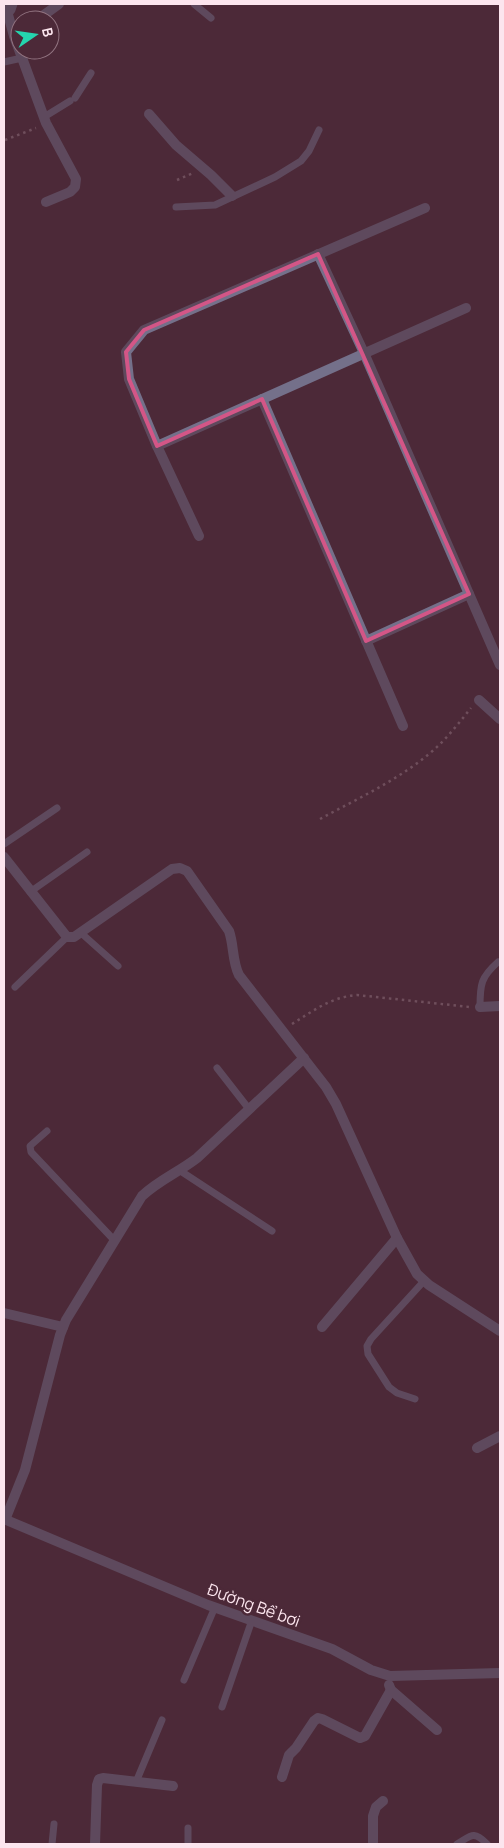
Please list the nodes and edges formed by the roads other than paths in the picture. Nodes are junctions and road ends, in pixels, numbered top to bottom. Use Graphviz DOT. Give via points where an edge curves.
graph roads {
  1 [pos="5,4"];
  2 [pos="14,4"];
  3 [pos="194,4"];
  4 [pos="211,18"];
  5 [pos="8,22"];
  6 [pos="23,60"];
  7 [pos="91,73"];
  8 [pos="148,114"];
  9 [pos="45,120"];
  10 [pos="319,130"];
  11 [pos="232,196"];
  12 [pos="46,202"];
  13 [pos="176,207"];
  14 [pos="425,208"];
  15 [pos="318,254"];
  16 [pos="466,308"];
  17 [pos="364,353"];
  18 [pos="262,399"];
  19 [pos="158,446"];
  20 [pos="200,536"];
  21 [pos="469,594"];
  22 [pos="366,641"];
  23 [pos="500,665"];
  24 [pos="479,700"];
  25 [pos="499,715"];
  26 [pos="403,726"];
  27 [pos="57,808"];
  28 [pos="4,844"];
  29 [pos="87,852"];
  30 [pos="4,857"];
  31 [pos="30,892"];
  32 [pos="80,932"];
  33 [pos="67,938"];
  34 [pos="498,962"];
  35 [pos="118,966"];
  36 [pos="15,987"];
  37 [pos="500,1006"];
  38 [pos="480,1007"];
  39 [pos="304,1058"];
  40 [pos="217,1068"];
  41 [pos="249,1110"];
  42 [pos="47,1132"];
  43 [pos="179,1170"];
  44 [pos="272,1231"];
  45 [pos="397,1238"];
  46 [pos="114,1240"];
  47 [pos="424,1281"];
  48 [pos="4,1312"];
  49 [pos="63,1327"];
  50 [pos="322,1327"];
  51 [pos="500,1331"];
  52 [pos="415,1399"];
  53 [pos="500,1436"];
  54 [pos="476,1448"];
  55 [pos="4,1520"];
  56 [pos="215,1607"];
  57 [pos="252,1620"];
  58 [pos="500,1673"];
  59 [pos="390,1676"];
  60 [pos="184,1680"];
  61 [pos="391,1690"];
  62 [pos="222,1707"];
  63 [pos="162,1720"];
  64 [pos="437,1730"];
  65 [pos="282,1777"];
  66 [pos="136,1782"];
  67 [pos="173,1786"];
  68 [pos="383,1801"];
  69 [pos="54,1824"];
  70 [pos="188,1828"];
  71 [pos="52,1844"];
  72 [pos="95,1844"];
  73 [pos="188,1844"];
  74 [pos="373,1844"];
  75 [pos="457,1844"];
  76 [pos="487,1844"];
  1 -- 5 [label="street"];
  2 -- 5 [label="lane"];
  3 -- 4 [label="lane"];
  6 -- 9 [label="street"];
  7 -- 9 [label="lane" via="72,100"];
  8 -- 11 [label="street" via="176,146"];
  9 -- 12 [label="street" via="76,179 70,192"];
  10 -- 11 [label="lane" via="308,151 293,167"];
  11 -- 13 [label="lane" via="215,205"];
  14 -- 15 [label="street"];
  15 -- 17 [label="street"];
  15 -- 19 [label="street" via="144,330 126,352 129,379"];
  16 -- 17 [label="street"];
  17 -- 18 [label="street"];
  17 -- 21 [label="street"];
  18 -- 19 [label="street"];
  18 -- 22 [label="street"];
  19 -- 20 [label="street"];
  21 -- 22 [label="street"];
  21 -- 23 [label="street"];
  22 -- 26 [label="street"];
  24 -- 25 [label="street"];
  27 -- 28 [label="lane"];
  29 -- 31 [label="lane"];
  30 -- 31 [label="street"];
  31 -- 33 [label="street"];
  32 -- 33 [label="street"];
  32 -- 35 [label="lane"];
  32 -- 39 [label="street" via="172,869 187,871 229,931 234,965 239,975"];
  33 -- 36 [label="lane"];
  34 -- 38 [label="lane" via="482,982"];
  37 -- 38 [label="street"];
  39 -- 41 [label="street"];
  39 -- 45 [label="street" via="336,1104"];
  40 -- 41 [label="lane"];
  41 -- 43 [label="street" via="197,1158"];
  42 -- 46 [label="lane" via="30,1146 31,1152"];
  43 -- 44 [label="lane"];
  43 -- 46 [label="street" via="154,1184 142,1196"];
  45 -- 47 [label="street"];
  45 -- 50 [label="street"];
  46 -- 49 [label="street"];
  47 -- 51 [label="street"];
  47 -- 52 [label="lane" via="367,1346 368,1354 390,1387"];
  48 -- 49 [label="street"];
  49 -- 55 [label="street" via="25,1470"];
  53 -- 54 [label="street"];
  55 -- 56 [label="street, Đường Bể bơi"];
  56 -- 57 [label="street, Đường Bể bơi"];
  56 -- 60 [label="lane"];
  57 -- 59 [label="street, Đường Bể bơi" via="332,1649 371,1670"];
  57 -- 62 [label="lane"];
  58 -- 59 [label="street, Đường Bể bơi"];
  59 -- 61 [label="street" via="388,1684"];
  61 -- 64 [label="street"];
  61 -- 65 [label="street" via="365,1736 360,1738 322,1719 314,1721 289,1755"];
  63 -- 66 [label="lane"];
  66 -- 67 [label="street"];
  66 -- 72 [label="street" via="99,1779"];
  68 -- 74 [label="street" via="373,1816"];
  69 -- 71 [label="lane"];
  70 -- 73 [label="lane"];
  75 -- 76 [label="lane" via="472,1835"];
}
